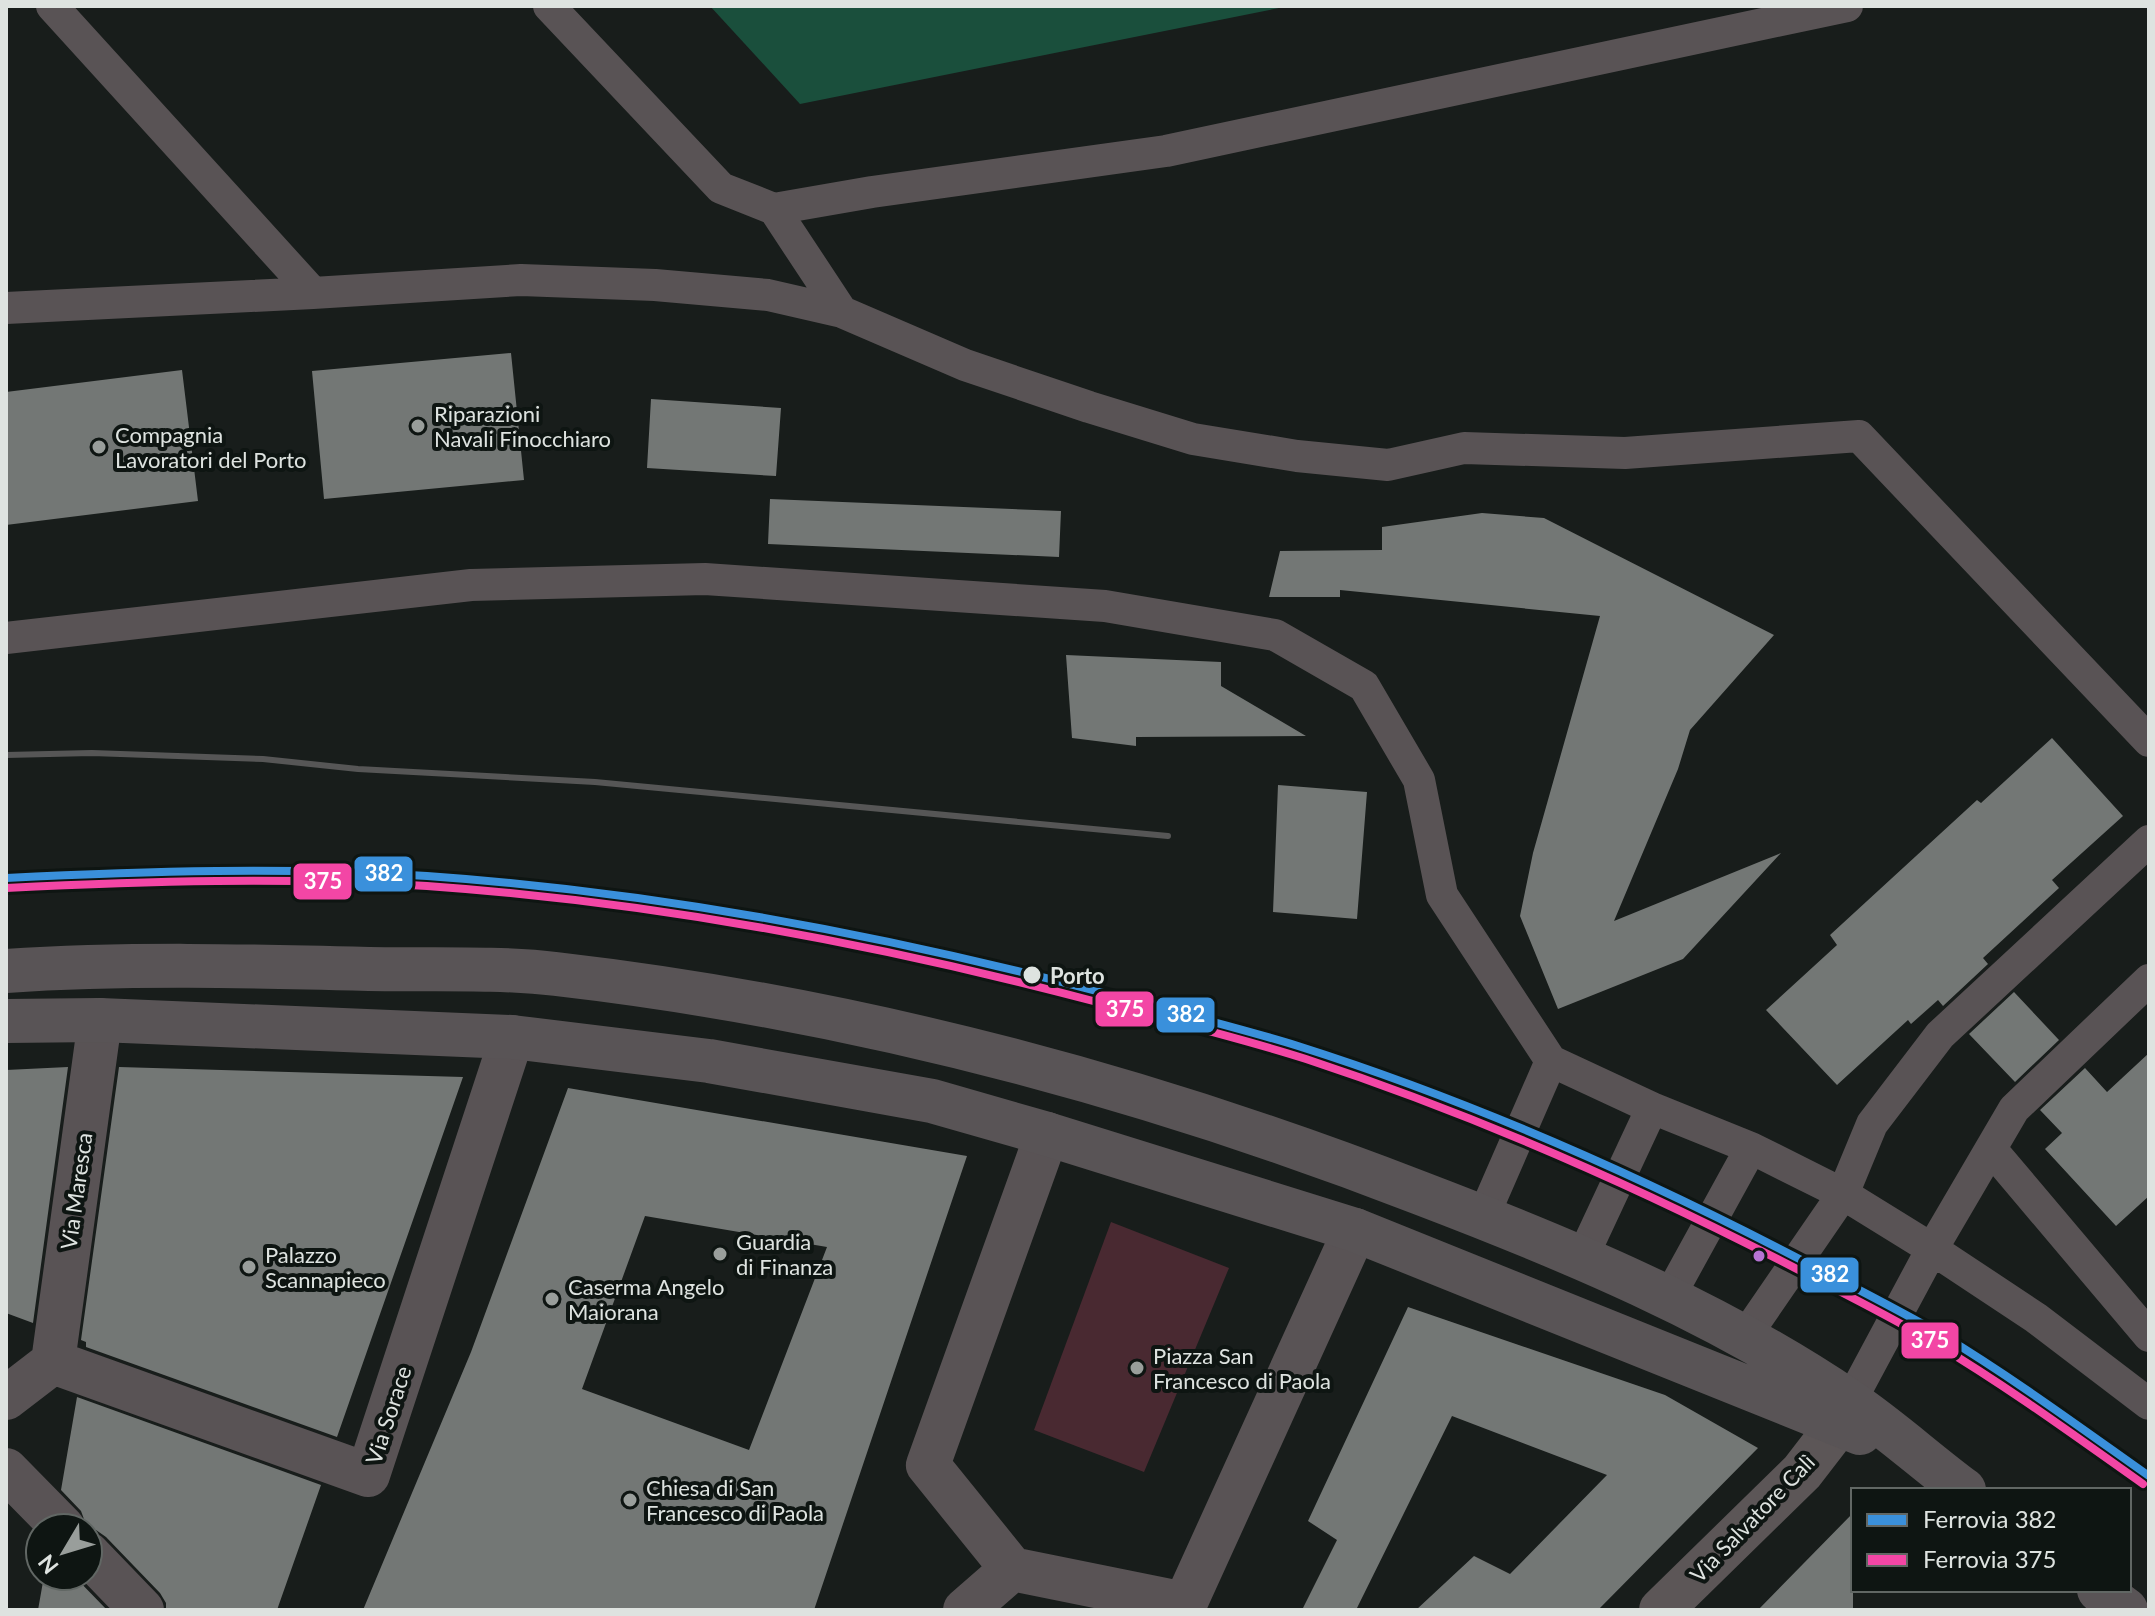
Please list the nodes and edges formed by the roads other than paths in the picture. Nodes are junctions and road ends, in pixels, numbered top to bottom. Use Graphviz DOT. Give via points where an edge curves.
graph roads {
  1 [pos="52,6"];
  2 [pos="549,6"];
  3 [pos="1847,6"];
  4 [pos="774,209"];
  5 [pos="313,293"];
  6 [pos="6,308"];
  7 [pos="842,312"];
  8 [pos="6,638"];
  9 [pos="2149,741"];
  10 [pos="2149,841"];
  11 [pos="6,971"];
  12 [pos="2149,980"];
  13 [pos="100,1020"];
  14 [pos="6,1021"];
  15 [pos="512,1037"];
  16 [pos="1551,1061"];
  17 [pos="1652,1108"];
  18 [pos="1047,1134"];
  19 [pos="1751,1148"];
  20 [pos="1991,1149"];
  21 [pos="1843,1194"];
  22 [pos="1483,1217"];
  23 [pos="1355,1230"];
  24 [pos="1932,1249"];
  25 [pos="1581,1260"];
  26 [pos="1668,1299"];
  27 [pos="2149,1336"];
  28 [pos="1744,1338"];
  29 [pos="53,1362"];
  30 [pos="6,1398"];
  31 [pos="2149,1404"];
  32 [pos="1844,1413"];
  33 [pos="6,1470"];
  34 [pos="1948,1478"];
  35 [pos="47,1512"];
  36 [pos="1012,1569"];
  37 [pos="104,1571"];
  38 [pos="2102,1592"];
  39 [pos="1191,1607"];
  40 [pos="142,1610"];
  41 [pos="965,1610"];
  42 [pos="1661,1610"];
  43 [pos="2126,1610"];
  1 -- 5 [label="lane"];
  2 -- 4 [label="lane" via="721,188"];
  3 -- 4 [label="lane" via="1166,151"];
  4 -- 7 [label="lane"];
  5 -- 6 [label="lane"];
  5 -- 7 [label="lane" via="521,280 768,295"];
  7 -- 9 [label="lane" via="965,365 1089,407 1193,439 1297,456 1388,465 1464,448 1625,453 1859,436"];
  8 -- 16 [label="lane" via="471,585 705,579 1105,606 1275,635 1364,686 1419,780 1442,895"];
  10 -- 21 [label="lane" via="1940,1035 1872,1124"];
  11 -- 22 [label="main road" via="190,965 551,973 712,996 867,1025 1064,1076 1353,1167"];
  12 -- 20 [label="lane" via="2014,1109"];
  13 -- 14 [label="main road"];
  13 -- 15 [label="main road"];
  13 -- 29 [label="street, Via Maresca"];
  15 -- 18 [label="main road" via="709,1061 932,1101"];
  15 -- 29 [label="street, Via Sorace" via="368,1475"];
  16 -- 17 [label="lane"];
  16 -- 22 [label="lane"];
  17 -- 19 [label="lane"];
  17 -- 25 [label="lane"];
  18 -- 23 [label="main road"];
  18 -- 36 [label="street" via="928,1465"];
  19 -- 21 [label="lane"];
  19 -- 26 [label="lane"];
  20 -- 24 [label="lane"];
  20 -- 27 [label="lane"];
  21 -- 24 [label="lane"];
  21 -- 28 [label="lane"];
  22 -- 25 [label="main road"];
  23 -- 32 [label="main road"];
  23 -- 39 [label="street"];
  24 -- 31 [label="lane" via="2036,1318"];
  24 -- 32 [label="lane"];
  25 -- 26 [label="main road"];
  26 -- 28 [label="main road"];
  28 -- 32 [label="main road"];
  29 -- 30 [label="street"];
  32 -- 34 [label="main road"];
  32 -- 42 [label="main road, Via Salvatore Calì" via="1802,1472"];
  33 -- 35 [label="street"];
  36 -- 39 [label="street"];
  36 -- 41 [label="street"];
  37 -- 40 [label="street"];
  38 -- 43 [label="main road"];
}
